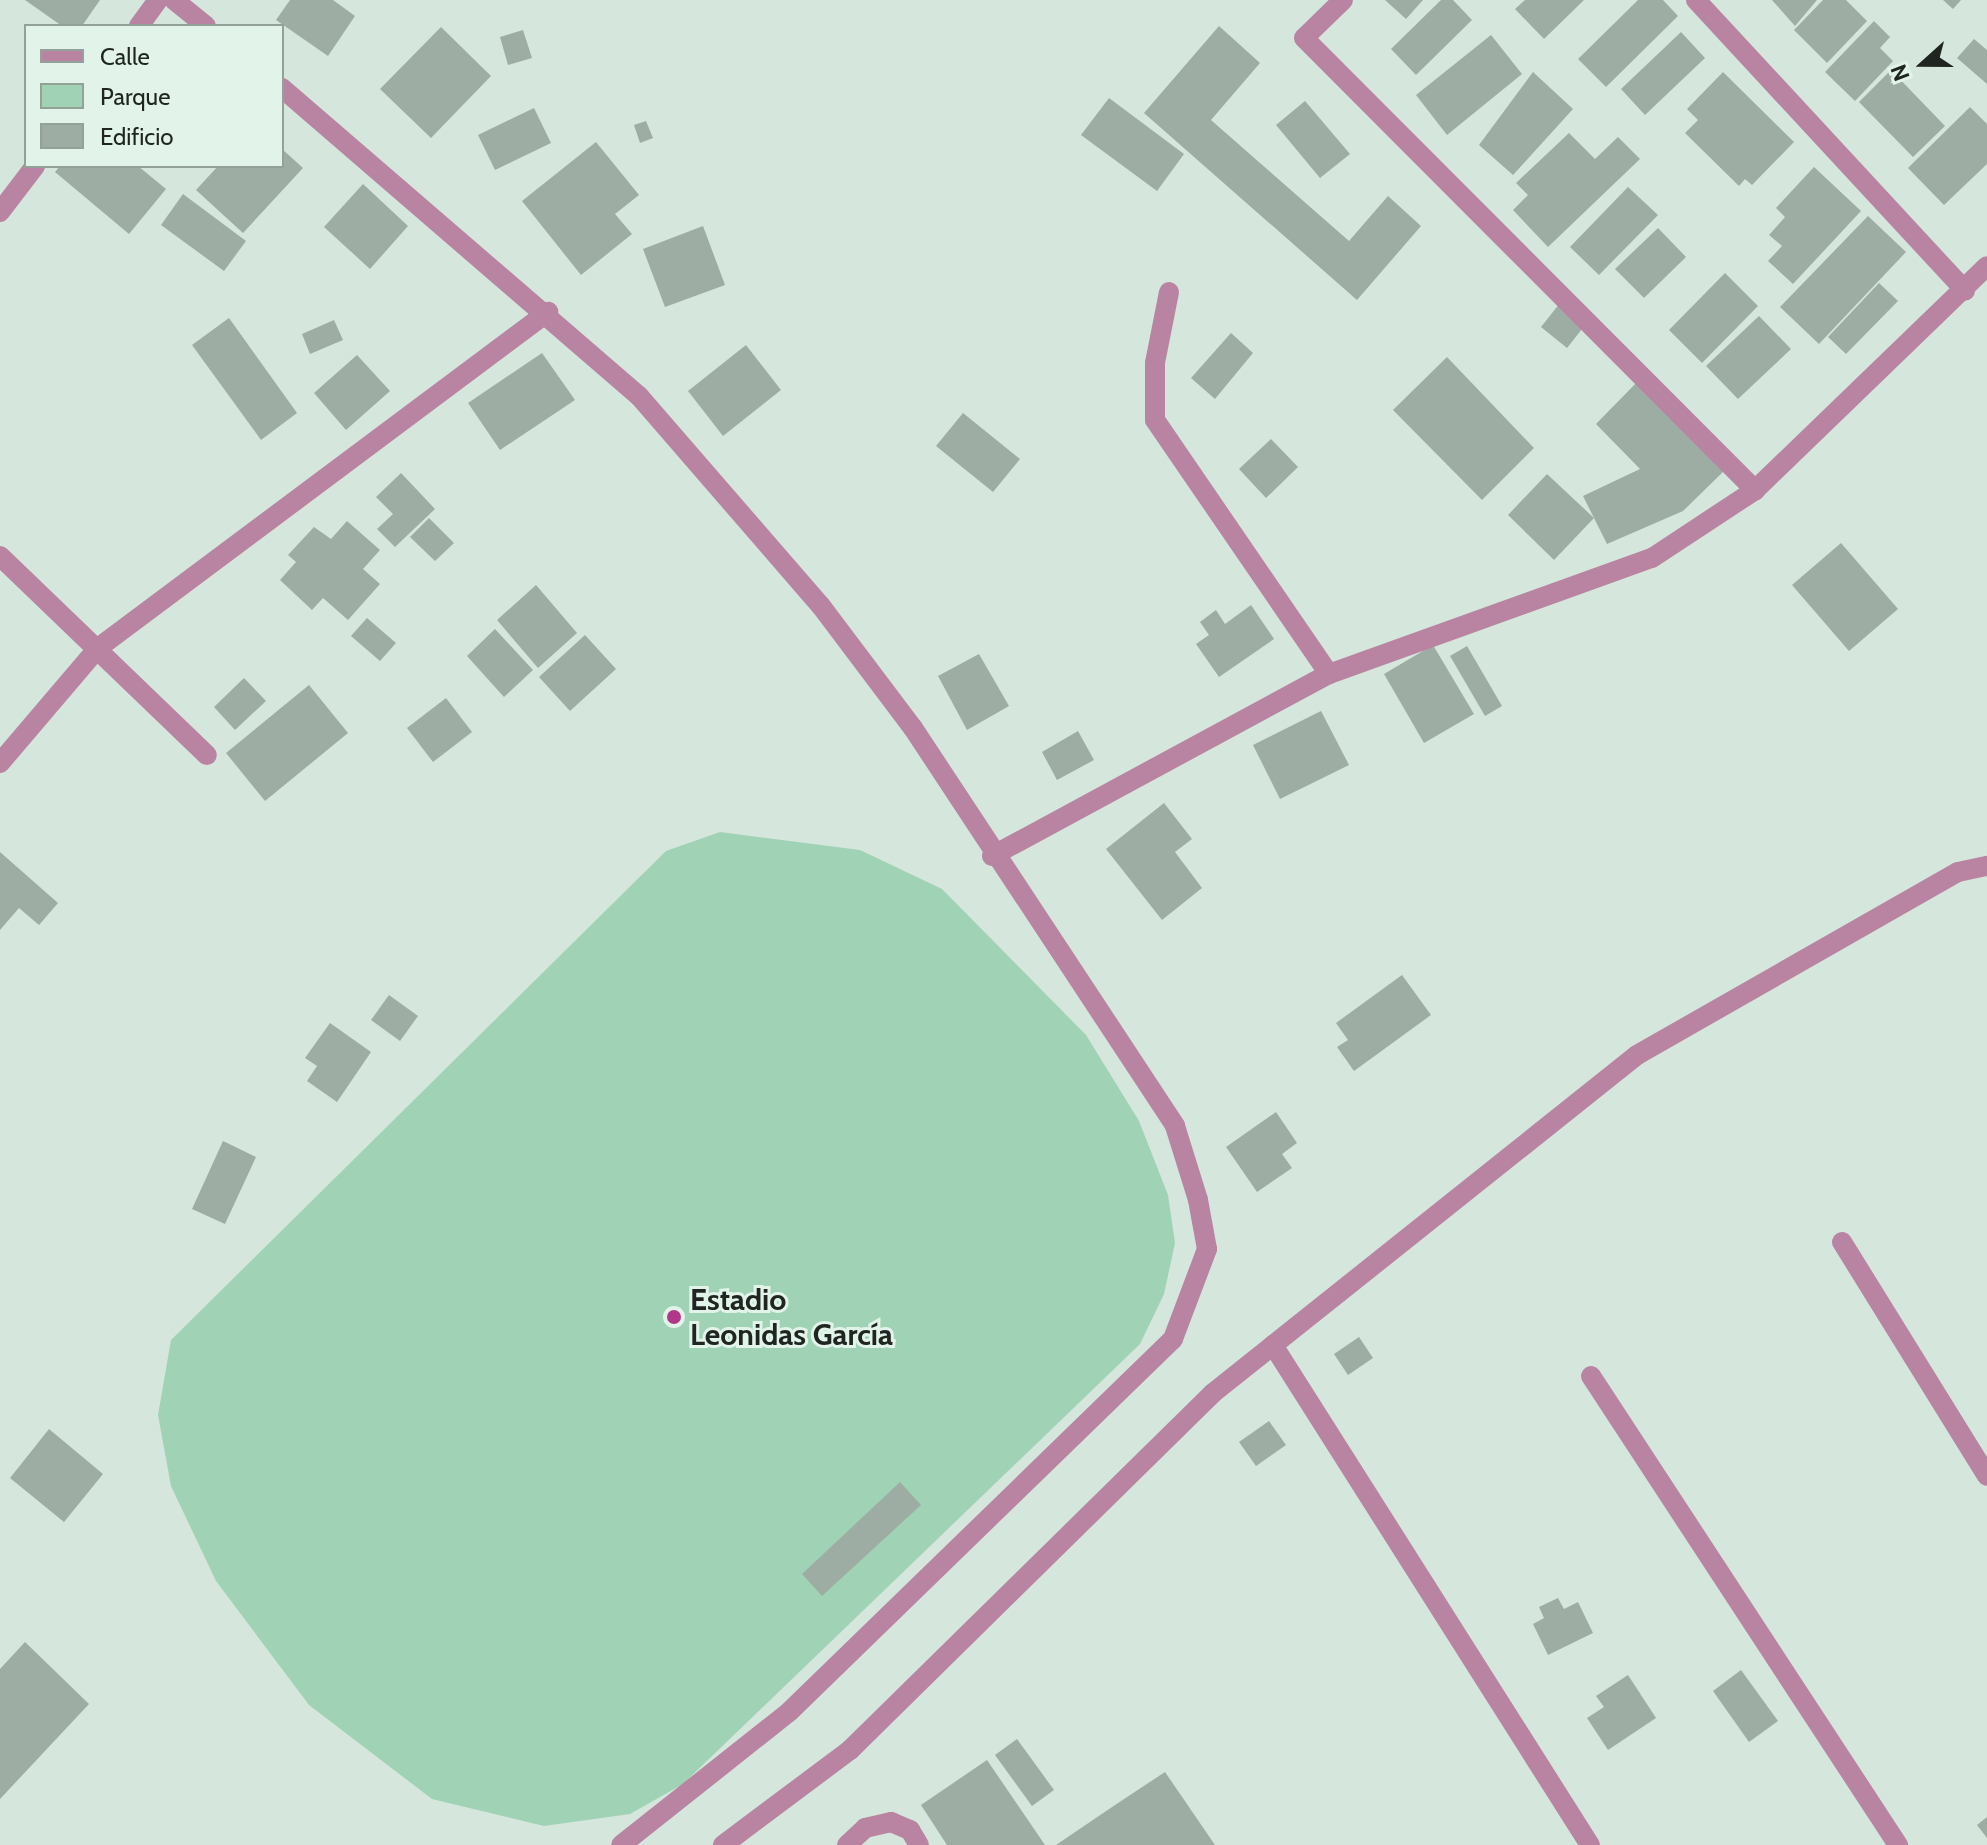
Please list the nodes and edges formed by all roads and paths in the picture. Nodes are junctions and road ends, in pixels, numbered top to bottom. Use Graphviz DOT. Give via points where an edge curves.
graph roads {
  1 [pos="158,0"];
  2 [pos="174,0"];
  3 [pos="1343,0"];
  4 [pos="1696,0"];
  5 [pos="140,24"];
  6 [pos="204,24"];
  7 [pos="284,90"];
  8 [pos="33,168"];
  9 [pos="0,212"];
  10 [pos="1987,266"];
  11 [pos="1965,290"];
  12 [pos="1169,292"];
  13 [pos="548,312"];
  14 [pos="1755,490"];
  15 [pos="0,556"];
  16 [pos="98,648"];
  17 [pos="1329,674"];
  18 [pos="207,755"];
  19 [pos="0,763"];
  20 [pos="992,856"];
  21 [pos="1987,866"];
  22 [pos="1842,1242"];
  23 [pos="1273,1345"];
  24 [pos="1591,1376"];
  25 [pos="1987,1476"];
  26 [pos="621,1845"];
  27 [pos="723,1845"];
  28 [pos="847,1845"];
  29 [pos="919,1845"];
  30 [pos="1590,1845"];
  31 [pos="1898,1845"];
  1 -- 5 [label="street"];
  2 -- 6 [label="street"];
  3 -- 14 [label="street" via="1304,38"];
  4 -- 11 [label="street"];
  7 -- 13 [label="street"];
  8 -- 9 [label="street"];
  10 -- 11 [label="street"];
  11 -- 14 [label="street"];
  12 -- 17 [label="street" via="1155,363 1155,420"];
  13 -- 16 [label="street"];
  13 -- 20 [label="street" via="639,396 821,606 913,728"];
  14 -- 17 [label="street" via="1652,558"];
  15 -- 16 [label="street"];
  16 -- 18 [label="street"];
  16 -- 19 [label="street"];
  17 -- 20 [label="street"];
  20 -- 26 [label="street" via="1175,1126 1198,1200 1207,1249 1202,1264 1173,1339 789,1712"];
  21 -- 23 [label="street" via="1958,872 1650,1047"];
  22 -- 25 [label="street"];
  23 -- 27 [label="street" via="1213,1393 850,1750"];
  23 -- 30 [label="street"];
  24 -- 31 [label="street"];
  28 -- 29 [label="street" via="865,1828 891,1822 910,1830"];
}
